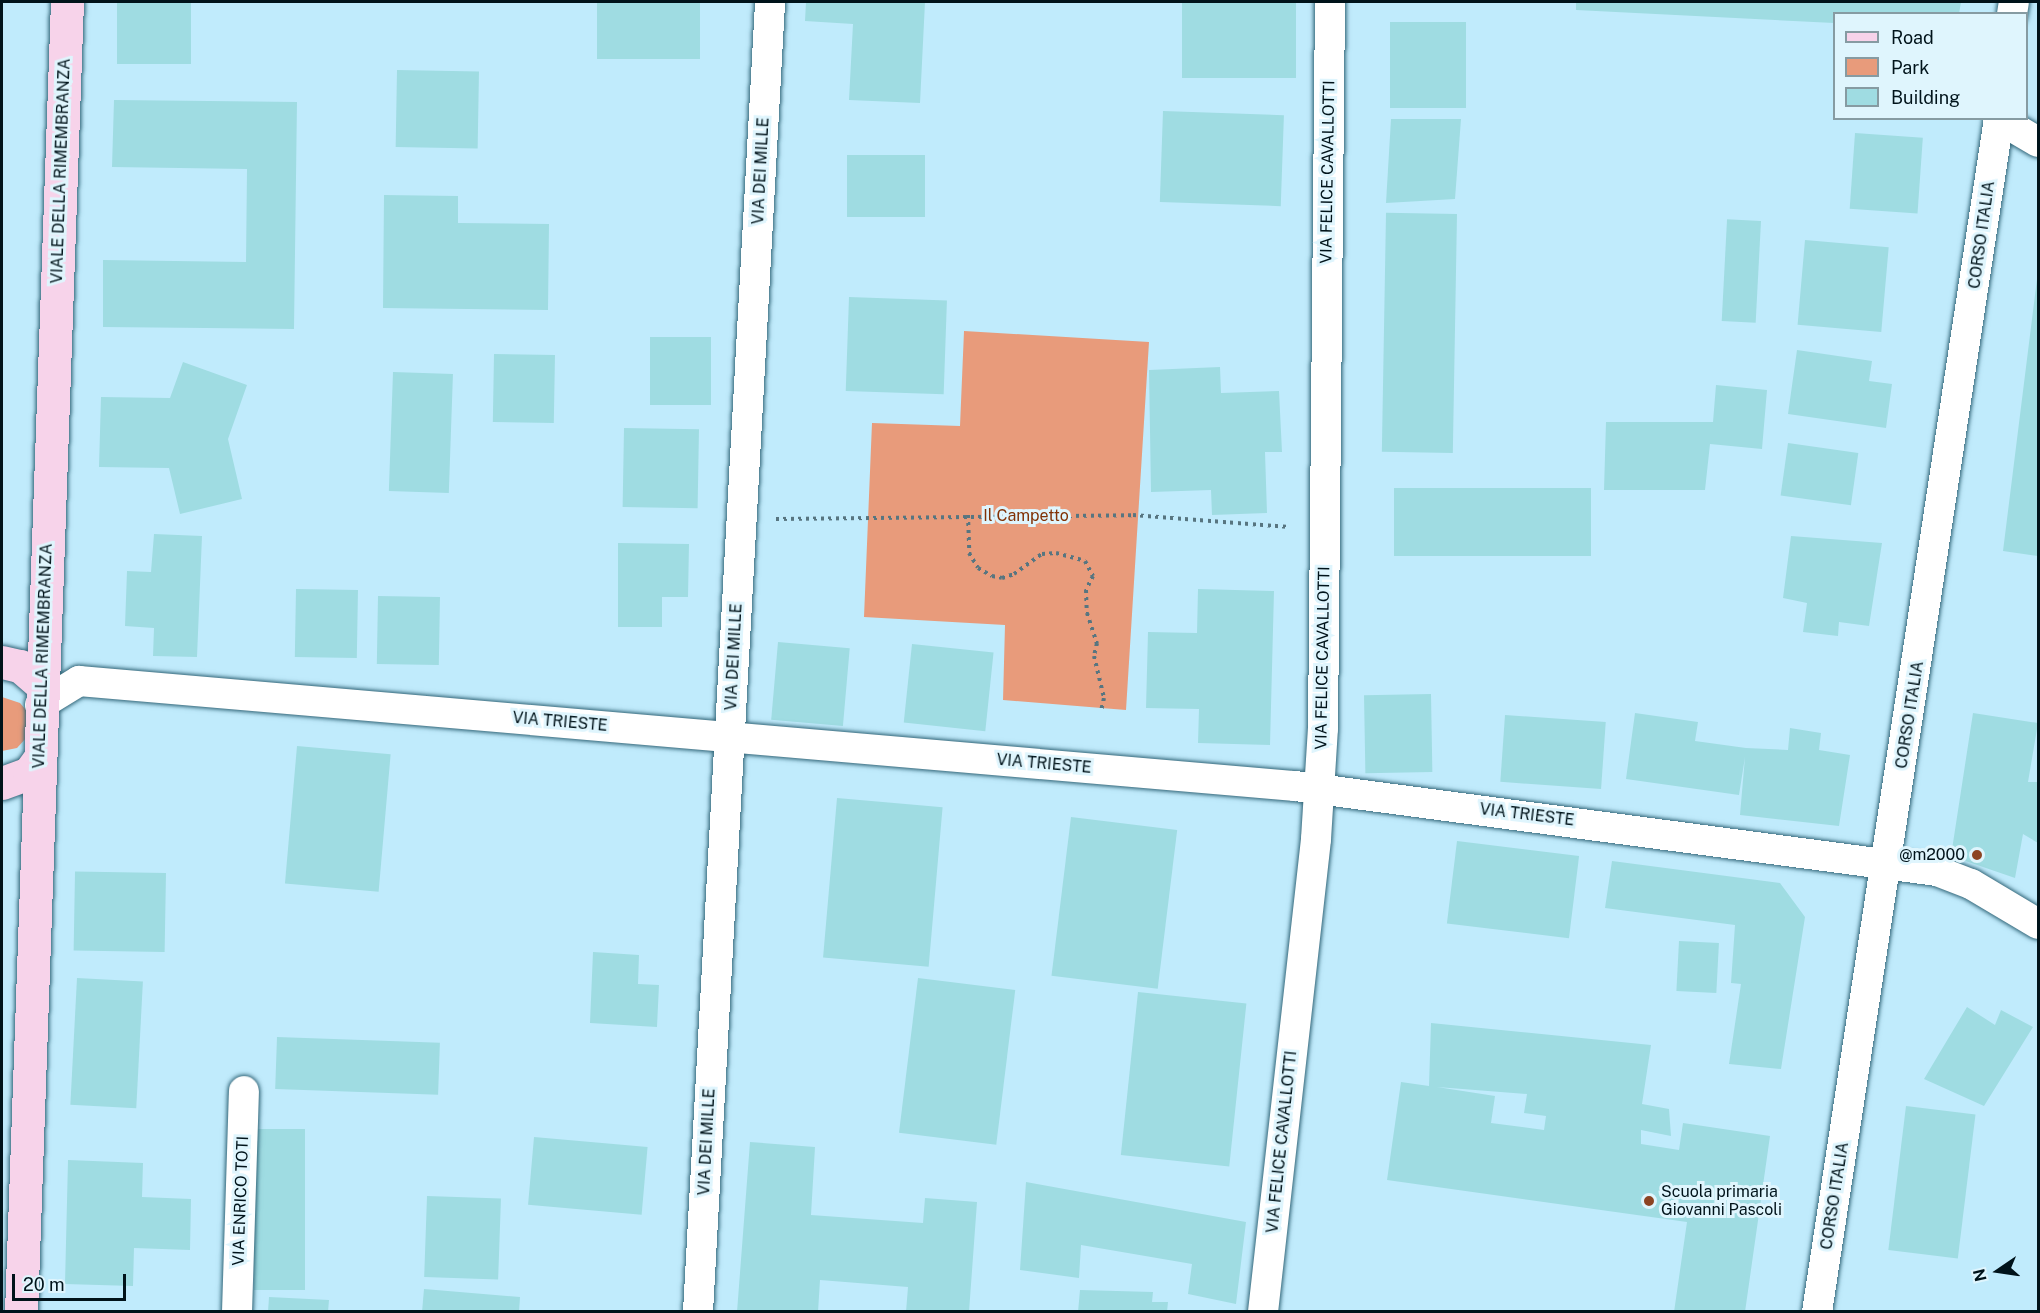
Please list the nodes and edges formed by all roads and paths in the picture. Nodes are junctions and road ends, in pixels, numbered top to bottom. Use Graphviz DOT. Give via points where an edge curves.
graph roads {
  1 [pos="67,2"];
  2 [pos="770,2"];
  3 [pos="1330,2"];
  4 [pos="1999,120"];
  5 [pos="2001,120"];
  6 [pos="2038,142"];
  7 [pos="968,515"];
  8 [pos="776,519"];
  9 [pos="1300,528"];
  10 [pos="2,662"];
  11 [pos="41,695"];
  12 [pos="1101,711"];
  13 [pos="730,737"];
  14 [pos="39,759"];
  15 [pos="2,783"];
  16 [pos="1319,789"];
  17 [pos="1887,862"];
  18 [pos="2038,924"];
  19 [pos="244,1091"];
  20 [pos="21,1311"];
  21 [pos="237,1311"];
  22 [pos="698,1311"];
  23 [pos="1263,1311"];
  24 [pos="1817,1311"];
  1 -- 11 [label="street, VIALE DELLA RIMEMBRANZA"];
  2 -- 13 [label="street, VIA DEI MILLE"];
  3 -- 16 [label="street, VIA FELICE CAVALLOTTI"];
  4 -- 17 [label="street, CORSO ITALIA"];
  5 -- 6 [label="street"];
  7 -- 8 [label="path"];
  7 -- 9 [label="path" via="1133,514"];
  7 -- 12 [label="path" via="969,553 978,568 992,576 1014,574 1042,554 1056,553 1085,561 1093,576 1086,590 1087,613 1097,643 1094,656 1104,698"];
  10 -- 11 [label="street" via="20,666"];
  11 -- 13 [label="street, VIA TRIESTE" via="80,681"];
  11 -- 14 [label="street, VIALE DELLA RIMEMBRANZA"];
  13 -- 16 [label="street, VIA TRIESTE"];
  13 -- 22 [label="street, VIA DEI MILLE"];
  14 -- 15 [label="street" via="29,772"];
  14 -- 20 [label="street, VIALE DELLA RIMEMBRANZA"];
  16 -- 17 [label="street, VIA TRIESTE"];
  16 -- 23 [label="street, VIA FELICE CAVALLOTTI"];
  17 -- 18 [label="street, VIA TRIESTE" via="1937,871 1971,884"];
  17 -- 24 [label="street, CORSO ITALIA"];
  19 -- 21 [label="street, VIA ENRICO TOTI"];
}
